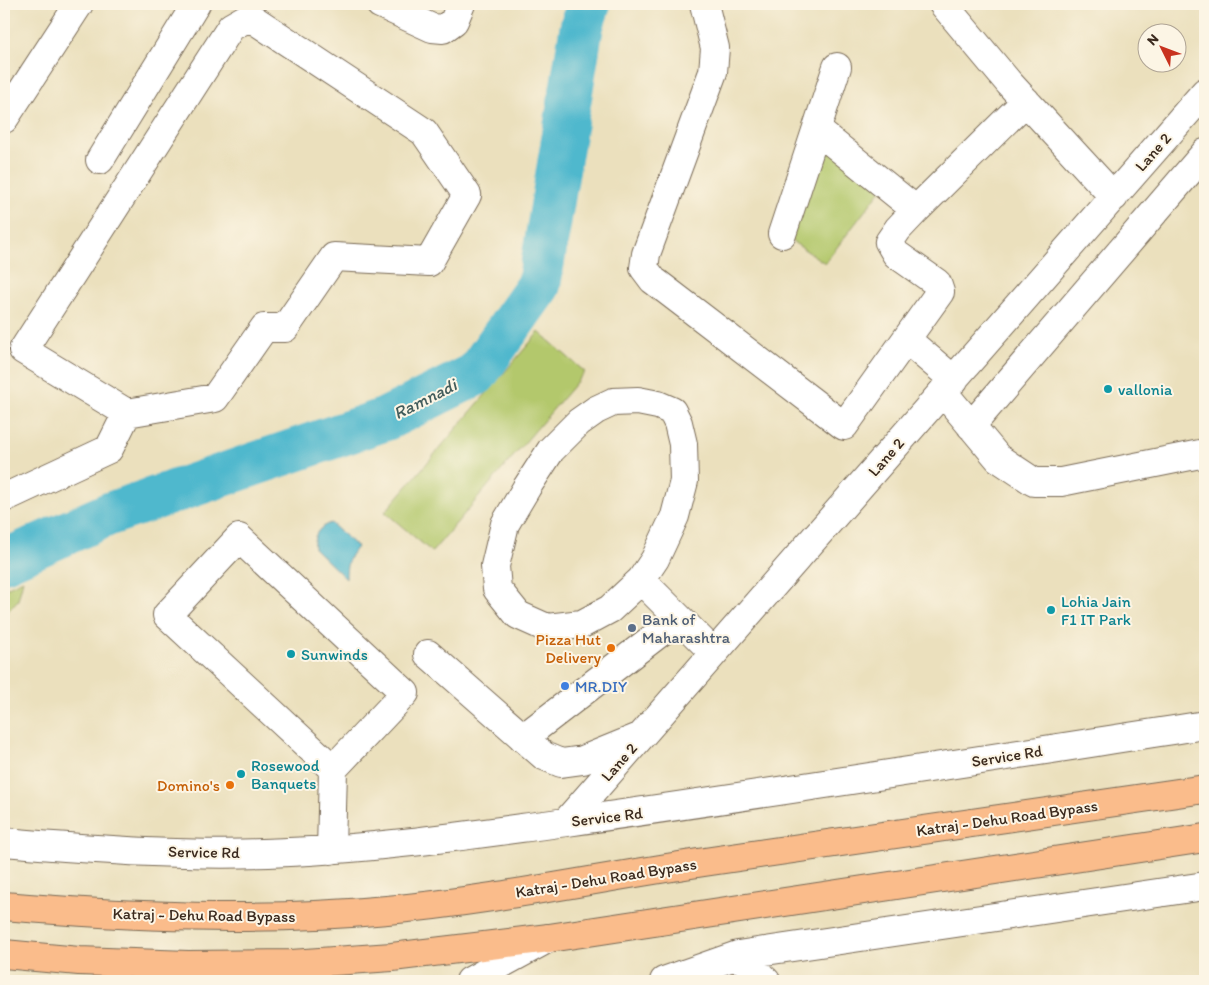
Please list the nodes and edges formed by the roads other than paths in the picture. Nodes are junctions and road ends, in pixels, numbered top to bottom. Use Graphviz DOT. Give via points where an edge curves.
graph roads {
  1 [pos="79,4"];
  2 [pos="196,4"];
  3 [pos="380,4"];
  4 [pos="461,4"];
  5 [pos="704,4"];
  6 [pos="943,4"];
  7 [pos="837,68"];
  8 [pos="1204,95"];
  9 [pos="1026,101"];
  10 [pos="4,119"];
  11 [pos="817,130"];
  12 [pos="1205,153"];
  13 [pos="100,160"];
  14 [pos="1114,197"];
  15 [pos="916,210"];
  16 [pos="782,234"];
  17 [pos="907,340"];
  18 [pos="949,386"];
  19 [pos="127,413"];
  20 [pos="971,426"];
  21 [pos="1205,453"];
  22 [pos="4,498"];
  23 [pos="642,580"];
  24 [pos="679,618"];
  25 [pos="714,653"];
  26 [pos="428,654"];
  27 [pos="1205,725"];
  28 [pos="642,736"];
  29 [pos="523,738"];
  30 [pos="334,769"];
  31 [pos="1205,789"];
  32 [pos="566,822"];
  33 [pos="1205,838"];
  34 [pos="4,842"];
  35 [pos="331,850"];
  36 [pos="1205,886"];
  37 [pos="4,906"];
  38 [pos="549,938"];
  39 [pos="4,954"];
  40 [pos="738,955"];
  41 [pos="470,981"];
  42 [pos="664,981"];
  43 [pos="766,981"];
  1 -- 10 [label="street"];
  2 -- 13 [label="street"];
  3 -- 4 [label="street" via="432,28 443,29 454,21"];
  5 -- 17 [label="street" via="715,48 712,72 646,254 644,268 653,280 844,426"];
  6 -- 9 [label="street"];
  7 -- 11 [label="street"];
  8 -- 14 [label="street, Lane 2"];
  9 -- 14 [label="street"];
  9 -- 15 [label="street"];
  11 -- 15 [label="street"];
  11 -- 16 [label="street"];
  12 -- 20 [label="street"];
  14 -- 18 [label="street, Lane 2"];
  15 -- 17 [label="street" via="889,242 896,254 937,284 940,292"];
  17 -- 18 [label="street"];
  18 -- 20 [label="street"];
  18 -- 25 [label="street, Lane 2"];
  19 -- 19 [label="street" via="215,398 264,328 285,328 334,257 429,262 467,195 424,132 253,19 245,19 231,27 23,350"];
  19 -- 22 [label="street" via="108,449"];
  20 -- 21 [label="street" via="998,458 1034,482 1061,482"];
  23 -- 23 [label="street" via="675,516 684,481 683,444 672,411 638,401 613,402 579,422 551,450 527,487 505,524 495,566 497,589 518,615 547,628 582,624 610,609"];
  23 -- 24 [label="street"];
  24 -- 25 [label="street"];
  24 -- 29 [label="street"];
  25 -- 28 [label="street, Lane 2"];
  26 -- 29 [label="street"];
  27 -- 32 [label="street, Service Rd"];
  28 -- 29 [label="street" via="583,760 561,762 544,756"];
  28 -- 32 [label="street, Lane 2"];
  30 -- 30 [label="street" via="167,615 239,538 405,693"];
  30 -- 35 [label="street"];
  31 -- 37 [label="highway, Katraj - Dehu Road Bypass" via="708,862 543,890 388,910 290,917 189,917"];
  32 -- 35 [label="street, Service Rd"];
  33 -- 38 [label="highway"];
  34 -- 35 [label="street, Service Rd" via="190,853"];
  36 -- 40 [label="street"];
  38 -- 39 [label="highway" via="392,957 291,964 188,965 79,961"];
  38 -- 41 [label="street"];
  40 -- 42 [label="street"];
  40 -- 43 [label="street"];
}
